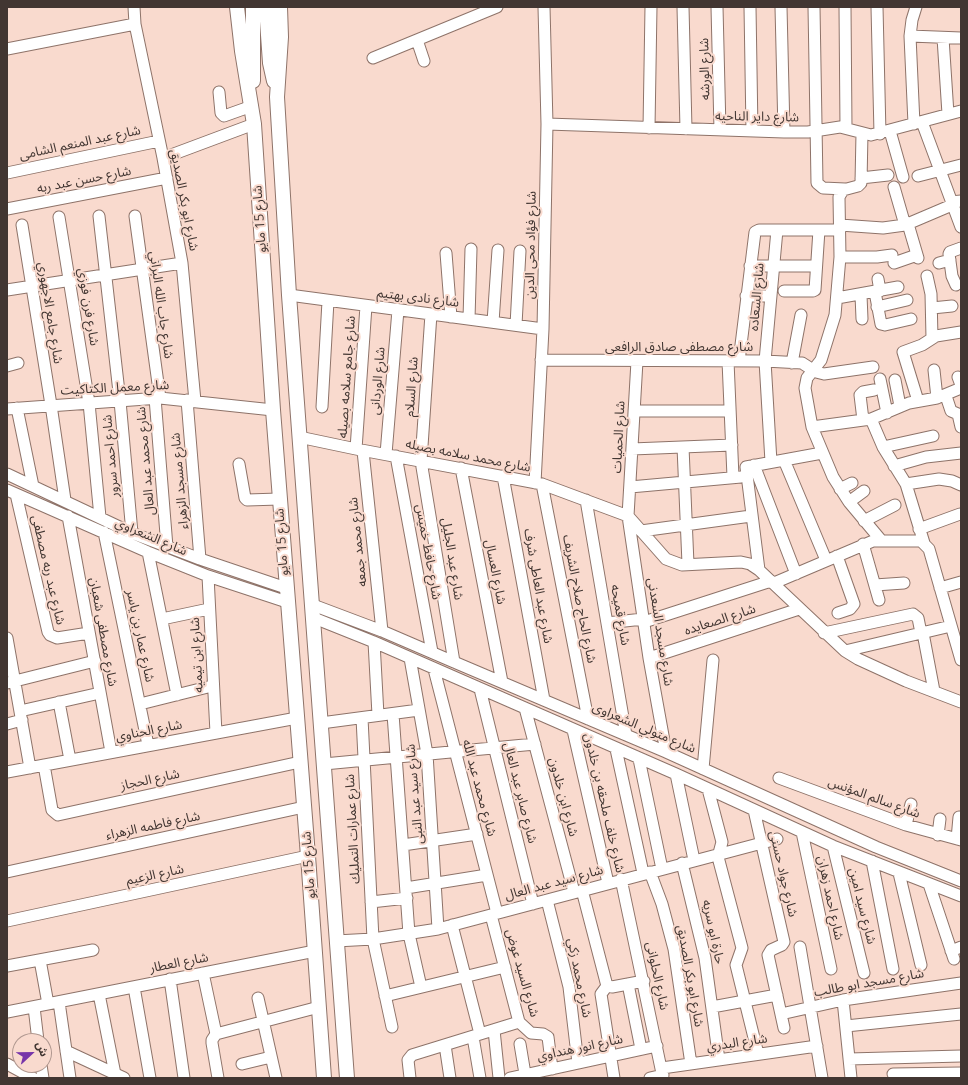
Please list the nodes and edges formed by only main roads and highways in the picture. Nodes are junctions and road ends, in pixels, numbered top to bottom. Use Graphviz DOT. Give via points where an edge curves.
graph roads {
  1 [pos="238,7"];
  2 [pos="253,7"];
  3 [pos="266,7"];
  4 [pos="280,7"];
  5 [pos="278,96"];
  6 [pos="251,102"];
  7 [pos="324,1078"];
  8 [pos="346,1078"];
  1 -- 6 [label="main road, شارع 15 مايو" via="242,51"];
  2 -- 6 [label="main road" via="254,58"];
  3 -- 5 [label="main road" via="270,63"];
  4 -- 5 [label="main road, شارع 15 مايو"];
  5 -- 8 [label="main road, شارع 15 مايو" via="289,295"];
  6 -- 7 [label="main road, شارع 15 مايو"];
}
